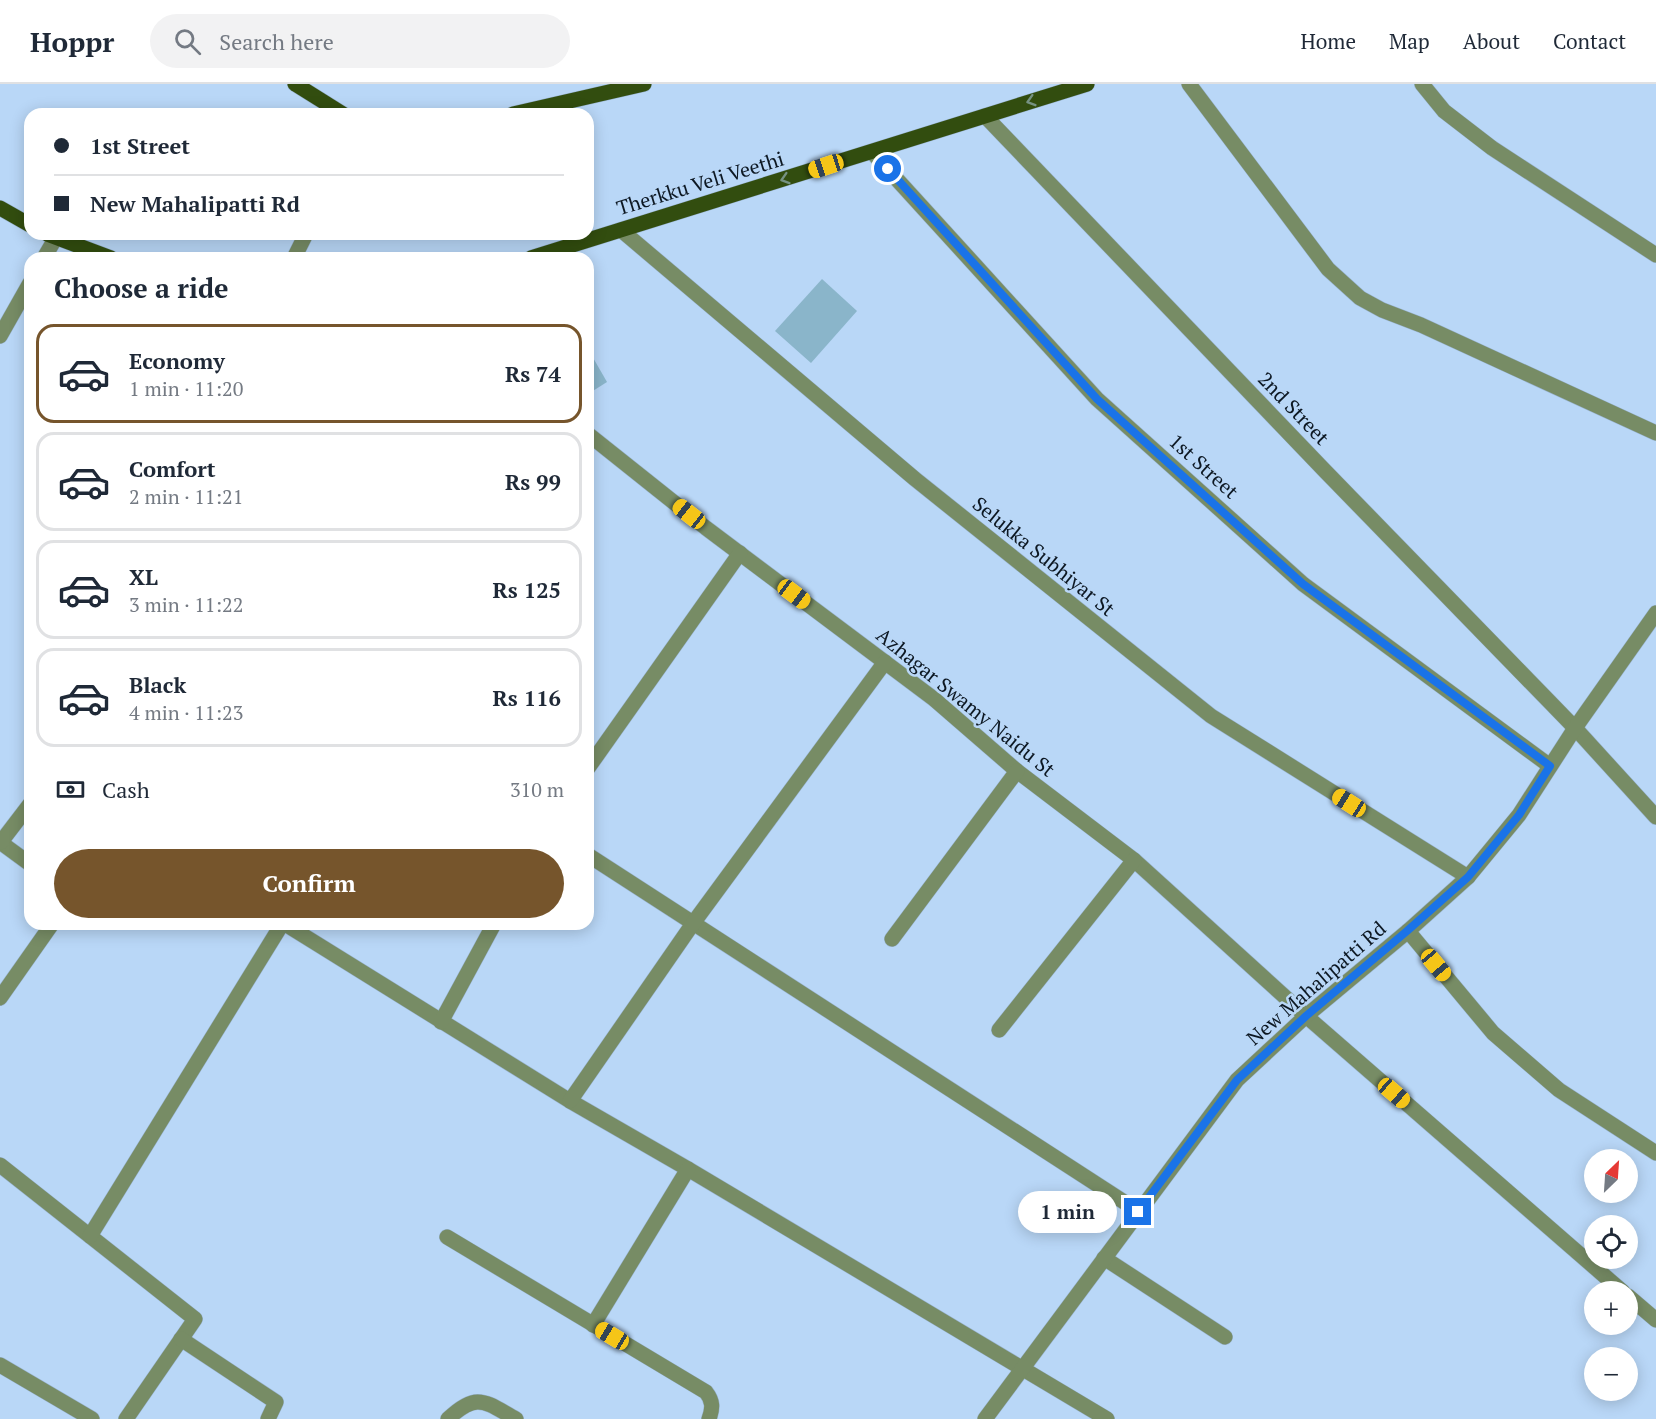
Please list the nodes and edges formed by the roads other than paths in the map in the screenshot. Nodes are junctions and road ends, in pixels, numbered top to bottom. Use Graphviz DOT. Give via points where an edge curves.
graph roads {
  1 [pos="295,84"];
  2 [pos="644,84"];
  3 [pos="1087,84"];
  4 [pos="1189,84"];
  5 [pos="1422,84"];
  6 [pos="333,108"];
  7 [pos="539,108"];
  8 [pos="985,116"];
  9 [pos="872,152"];
  10 [pos="0,208"];
  11 [pos="24,222"];
  12 [pos="621,230"];
  13 [pos="594,238"];
  14 [pos="62,240"];
  15 [pos="589,240"];
  16 [pos="95,252"];
  17 [pos="550,252"];
  18 [pos="1656,255"];
  19 [pos="24,294"];
  20 [pos="0,336"];
  21 [pos="1656,433"];
  22 [pos="594,439"];
  23 [pos="740,553"];
  24 [pos="1656,613"];
  25 [pos="885,662"];
  26 [pos="1575,728"];
  27 [pos="594,760"];
  28 [pos="1550,766"];
  29 [pos="1017,771"];
  30 [pos="24,812"];
  31 [pos="1656,817"];
  32 [pos="0,842"];
  33 [pos="594,859"];
  34 [pos="24,860"];
  35 [pos="1134,860"];
  36 [pos="1468,877"];
  37 [pos="694,922"];
  38 [pos="48,930"];
  39 [pos="279,930"];
  40 [pos="293,930"];
  41 [pos="491,930"];
  42 [pos="1407,931"];
  43 [pos="892,939"];
  44 [pos="0,998"];
  45 [pos="1306,1016"];
  46 [pos="441,1022"];
  47 [pos="999,1029"];
  48 [pos="570,1101"];
  49 [pos="1656,1153"];
  50 [pos="0,1165"];
  51 [pos="688,1169"];
  52 [pos="1138,1212"];
  53 [pos="90,1236"];
  54 [pos="447,1237"];
  55 [pos="1104,1258"];
  56 [pos="1610,1281"];
  57 [pos="1638,1305"];
  58 [pos="1656,1320"];
  59 [pos="593,1325"];
  60 [pos="1225,1336"];
  61 [pos="181,1339"];
  62 [pos="0,1365"];
  63 [pos="1022,1369"];
  64 [pos="92,1419"];
  65 [pos="126,1419"];
  66 [pos="268,1419"];
  67 [pos="448,1419"];
  68 [pos="516,1419"];
  69 [pos="709,1419"];
  70 [pos="985,1419"];
  71 [pos="1107,1419"];
  1 -- 6 [label="main road"];
  2 -- 7 [label="main road"];
  3 -- 8 [label="main road, Therkku Veli Veethi, one-way"];
  4 -- 21 [label="street" via="1328,268 1360,298"];
  5 -- 18 [label="street" via="1444,111 1492,148"];
  8 -- 9 [label="main road, Therkku Veli Veethi"];
  8 -- 26 [label="street, 2nd Street"];
  9 -- 12 [label="main road, Therkku Veli Veethi, one-way"];
  9 -- 28 [label="street, 1st Street" via="1106,407 1303,584"];
  10 -- 11 [label="main road"];
  12 -- 13 [label="main road, Therkku Veli Veethi"];
  12 -- 36 [label="street, Selukka Subhiyar St" via="915,479 1211,716"];
  14 -- 16 [label="main road"];
  15 -- 17 [label="main road, Therkku Veli Veethi"];
  19 -- 20 [label="street"];
  22 -- 23 [label="street, Azhagar Swamy Naidu St"];
  23 -- 25 [label="street, Azhagar Swamy Naidu St"];
  23 -- 27 [label="street"];
  24 -- 26 [label="street, New Mahalipatti Rd"];
  25 -- 29 [label="street, Azhagar Swamy Naidu St"];
  25 -- 37 [label="street"];
  26 -- 28 [label="street, New Mahalipatti Rd"];
  26 -- 31 [label="street, 2nd Street"];
  28 -- 36 [label="street, New Mahalipatti Rd" via="1519,815"];
  29 -- 35 [label="street, Azhagar Swamy Naidu St"];
  29 -- 43 [label="street"];
  30 -- 32 [label="street"];
  32 -- 34 [label="street"];
  33 -- 37 [label="street"];
  35 -- 45 [label="street, Azhagar Swamy Naidu St"];
  35 -- 47 [label="street"];
  36 -- 42 [label="street, New Mahalipatti Rd"];
  37 -- 48 [label="street"];
  37 -- 52 [label="street"];
  38 -- 44 [label="street"];
  39 -- 53 [label="street"];
  40 -- 46 [label="street"];
  41 -- 46 [label="street"];
  42 -- 45 [label="street, New Mahalipatti Rd"];
  42 -- 49 [label="street" via="1493,1033 1559,1090"];
  45 -- 52 [label="street, New Mahalipatti Rd" via="1237,1080"];
  45 -- 56 [label="street, Azhagar Swamy Naidu St"];
  46 -- 48 [label="street"];
  48 -- 51 [label="street"];
  50 -- 53 [label="street"];
  51 -- 59 [label="street"];
  51 -- 63 [label="street"];
  52 -- 55 [label="street, New Mahalipatti Rd"];
  53 -- 61 [label="street" via="195,1319"];
  54 -- 59 [label="street"];
  55 -- 60 [label="street"];
  55 -- 63 [label="street, New Mahalipatti Rd"];
  57 -- 58 [label="street"];
  59 -- 69 [label="street" via="706,1392 713,1409"];
  61 -- 65 [label="street"];
  61 -- 66 [label="street" via="276,1402"];
  62 -- 64 [label="street"];
  63 -- 70 [label="street, New Mahalipatti Rd"];
  63 -- 71 [label="street"];
  67 -- 68 [label="street" via="461,1406 478,1401"];
}
